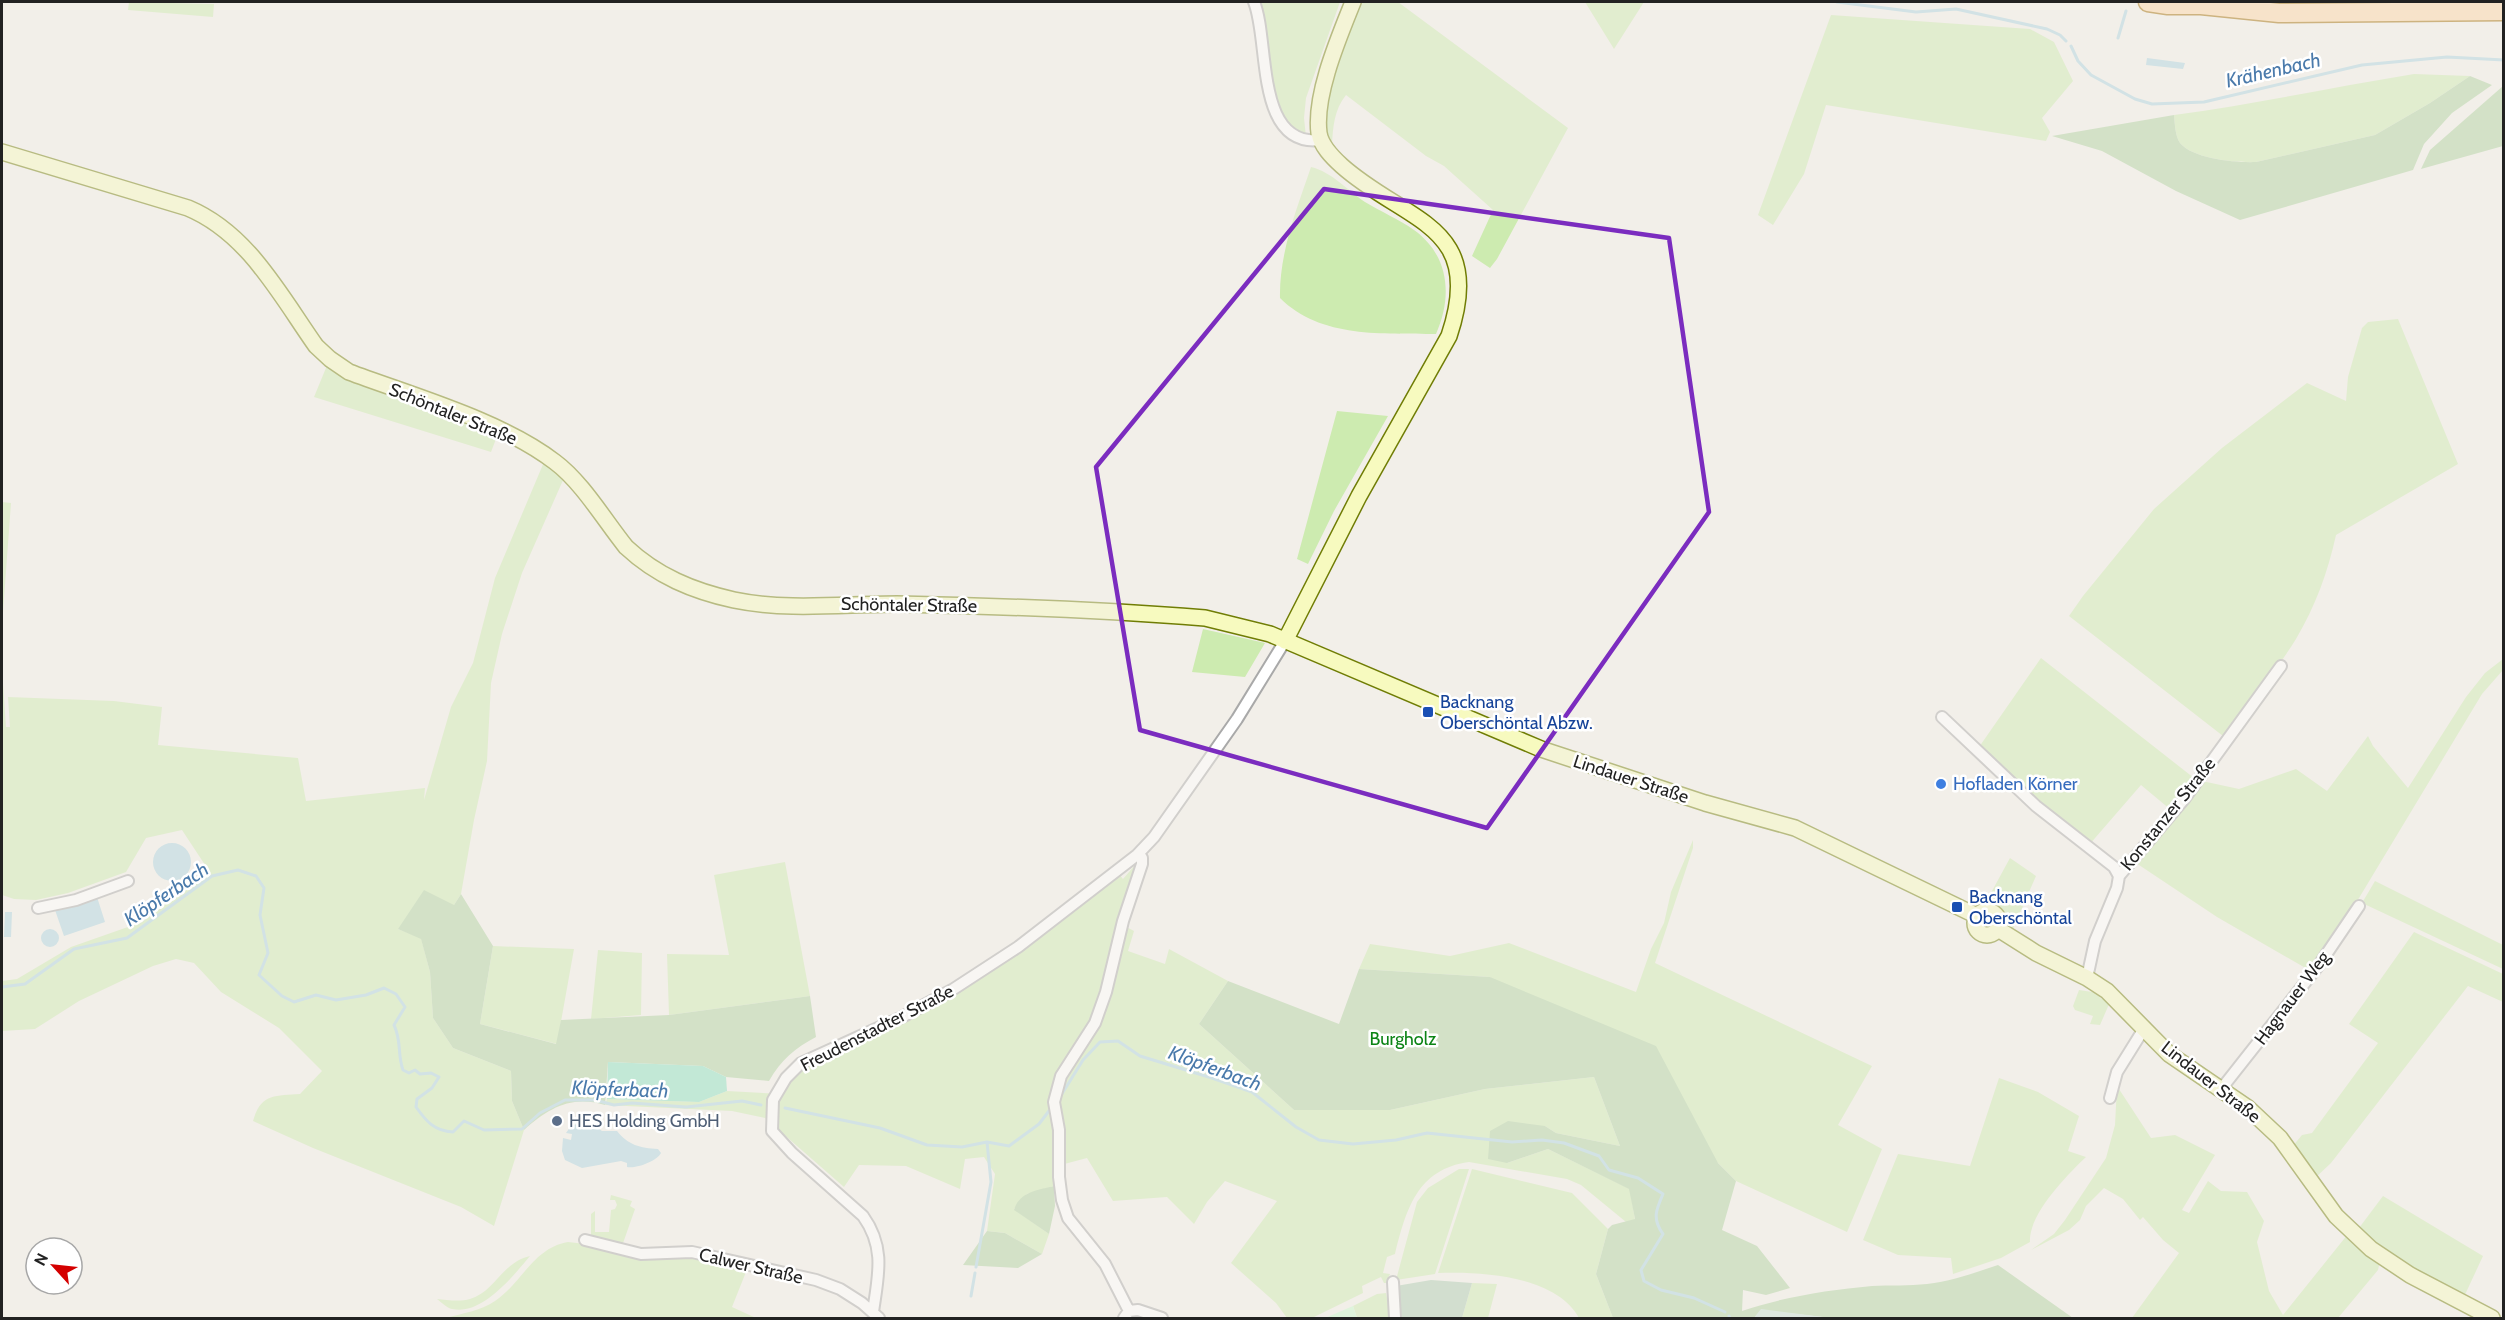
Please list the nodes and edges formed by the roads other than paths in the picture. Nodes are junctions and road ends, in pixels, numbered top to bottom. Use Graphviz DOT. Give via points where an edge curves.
graph roads {
  1 [pos="1254,2"];
  2 [pos="1353,2"];
  3 [pos="2148,2"];
  4 [pos="2197,3"];
  5 [pos="2504,11"];
  6 [pos="1321,140"];
  7 [pos="2,152"];
  8 [pos="1285,641"];
  9 [pos="2282,666"];
  10 [pos="1942,717"];
  11 [pos="1139,854"];
  12 [pos="2119,876"];
  13 [pos="129,880"];
  14 [pos="2359,906"];
  15 [pos="38,908"];
  16 [pos="2088,978"];
  17 [pos="2145,1027"];
  18 [pos="2222,1088"];
  19 [pos="2110,1098"];
  20 [pos="585,1240"];
  21 [pos="1393,1282"];
  22 [pos="876,1315"];
  23 [pos="1126,1315"];
  24 [pos="1162,1318"];
  25 [pos="1395,1318"];
  26 [pos="2493,1318"];
  1 -- 6 [label="street" via="1263,37 1266,83 1275,110 1296,136"];
  2 -- 6 [label="street" via="1322,92 1318,111"];
  3 -- 4 [label="main road"];
  4 -- 5 [label="main road" via="2317,13"];
  6 -- 8 [label="street" via="1348,171 1436,231 1452,252 1460,293 1444,346 1359,496"];
  7 -- 8 [label="street, Schöntaler Straße" via="188,208 211,219 244,246 316,346 330,359 350,372 512,435 545,455 570,477 636,557 697,591 767,604 1069,609 1205,618"];
  8 -- 11 [label="street, Freudenstadter Straße" via="1237,718"];
  8 -- 16 [label="street, Lindauer Straße" via="1540,750 1795,828 1977,916 1975,926 1981,934 1990,935 1998,929"];
  9 -- 12 [label="street, Konstanzer Straße" via="2186,798"];
  10 -- 12 [label="street" via="2036,806 2114,867"];
  11 -- 22 [label="street, Freudenstadter Straße" via="1018,947 902,1017 801,1063 779,1089 773,1100 772,1131 863,1216 876,1238"];
  11 -- 23 [label="street" via="1142,864 1106,992 1095,1023 1061,1076 1054,1102 1061,1189 1068,1218 1105,1264"];
  12 -- 16 [label="street, Konstanzer Straße" via="2095,941"];
  13 -- 15 [label="street" via="76,900"];
  14 -- 18 [label="street, Hagnauer Weg" via="2319,965"];
  16 -- 17 [label="street, Lindauer Straße" via="2108,991"];
  17 -- 18 [label="street, Lindauer Straße" via="2169,1054"];
  17 -- 19 [label="street" via="2116,1072"];
  18 -- 26 [label="street, Lindauer Straße" via="2280,1138 2321,1199 2371,1249 2410,1275"];
  20 -- 22 [label="street, Calwer Straße" via="641,1254 692,1252 816,1280 840,1289"];
  21 -- 25 [label="street"];
  23 -- 24 [label="street" via="1138,1310"];
}
